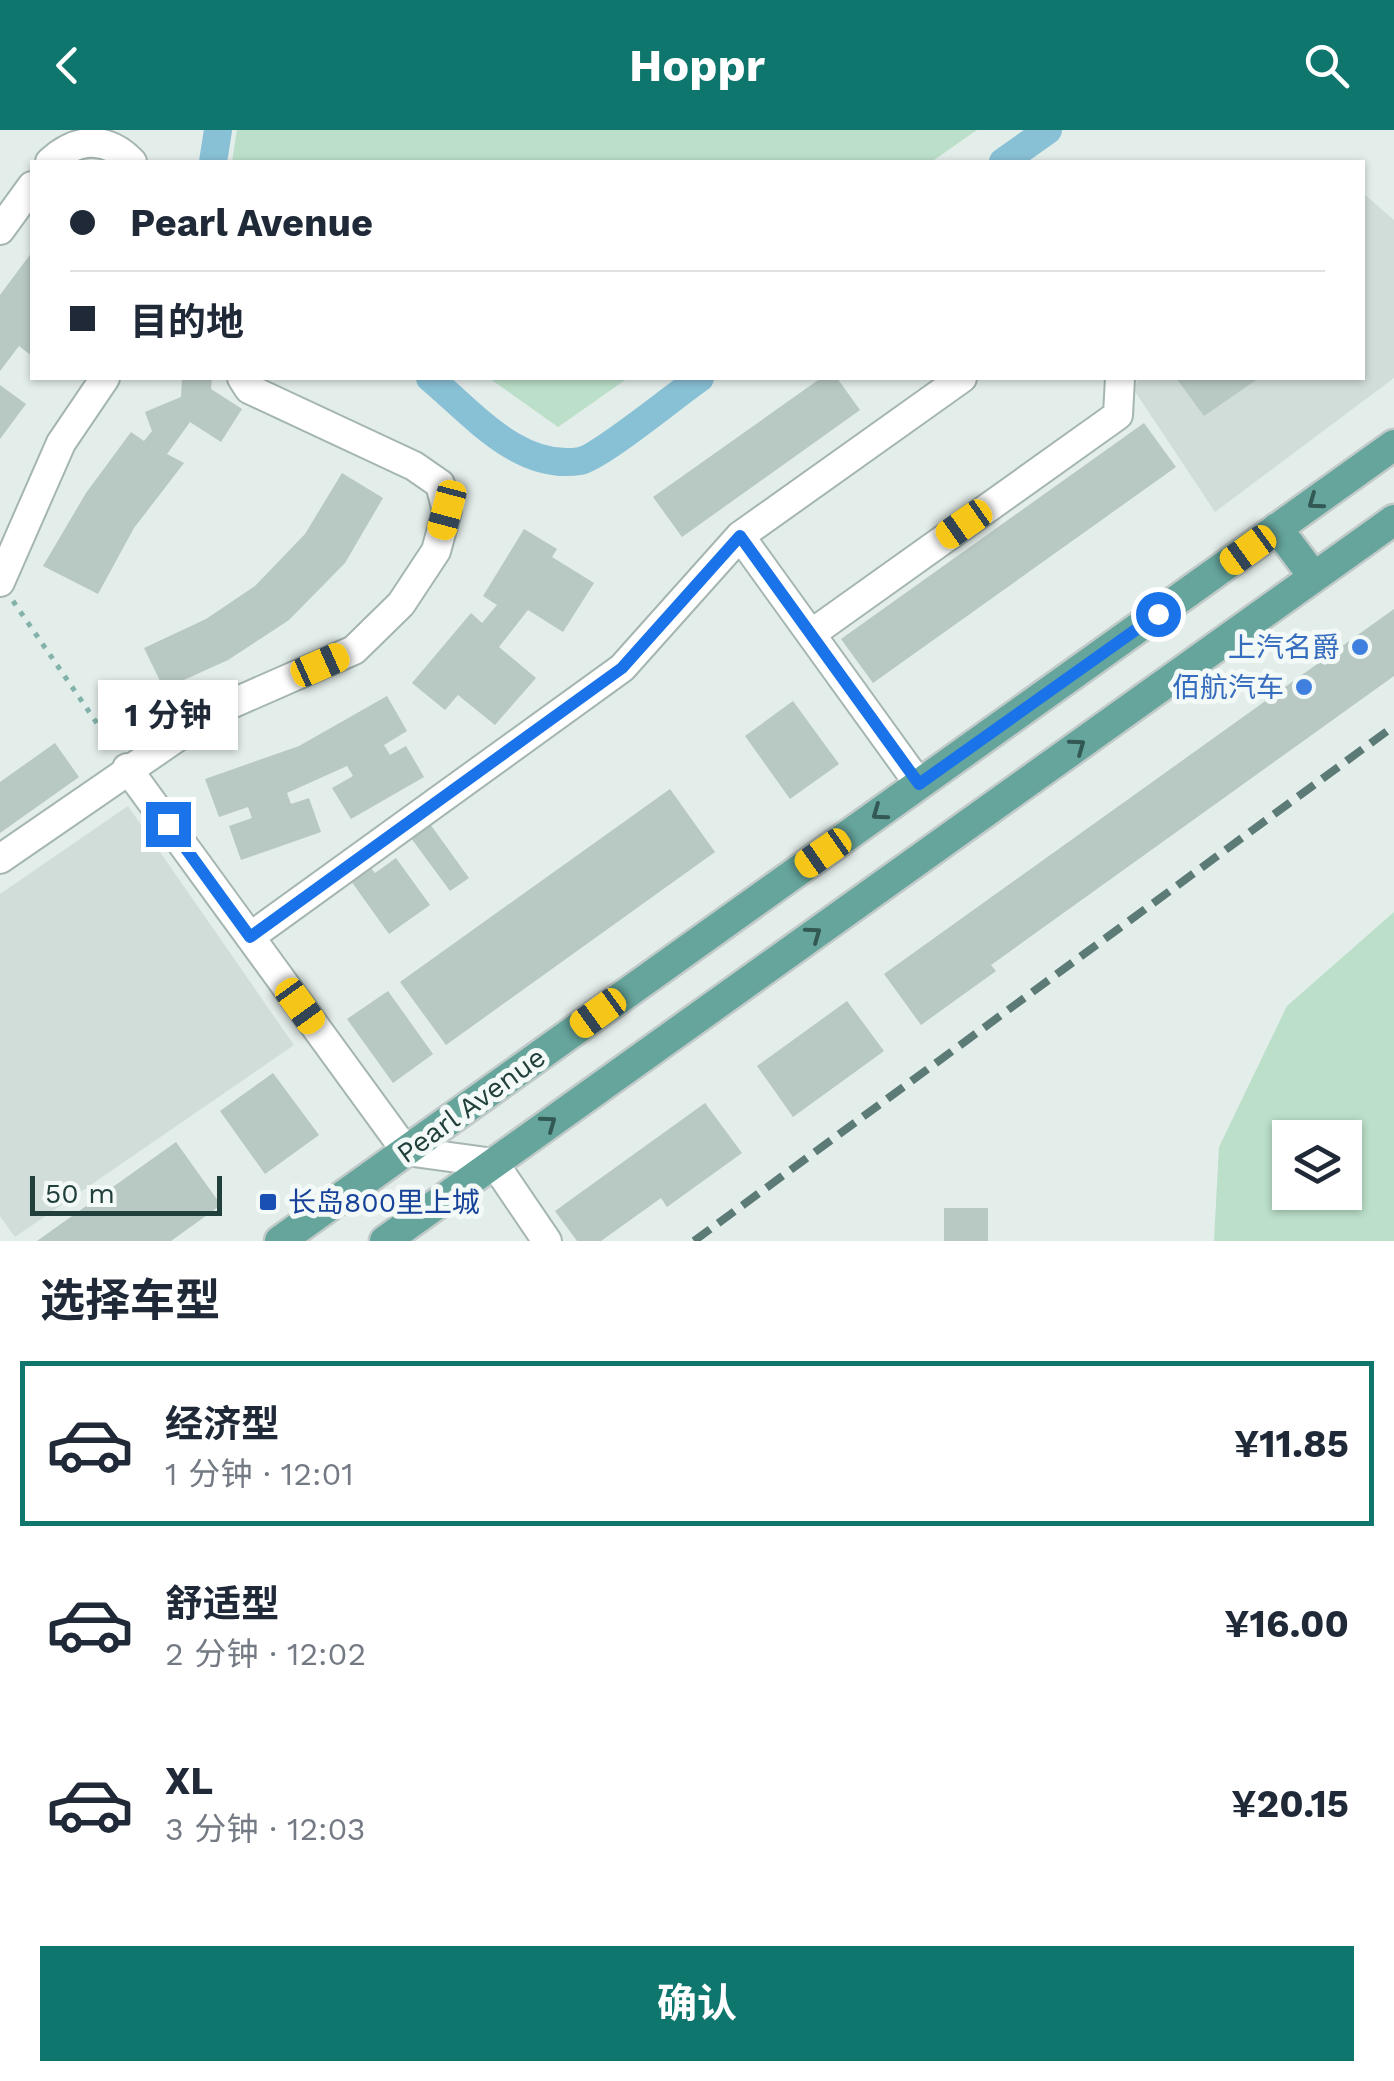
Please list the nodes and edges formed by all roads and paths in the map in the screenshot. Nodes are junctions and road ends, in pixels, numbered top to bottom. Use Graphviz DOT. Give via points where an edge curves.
graph roads {
  1 [pos="53,160"];
  2 [pos="130,160"];
  3 [pos="30,189"];
  4 [pos="0,230"];
  5 [pos="104,380"];
  6 [pos="243,380"];
  7 [pos="959,380"];
  8 [pos="1120,380"];
  9 [pos="1394,445"];
  10 [pos="1394,520"];
  11 [pos="1278,528"];
  12 [pos="740,536"];
  13 [pos="1314,577"];
  14 [pos="0,582"];
  15 [pos="810,634"];
  16 [pos="127,768"];
  17 [pos="919,784"];
  18 [pos="0,859"];
  19 [pos="250,937"];
  20 [pos="406,1151"];
  21 [pos="494,1163"];
  22 [pos="280,1241"];
  23 [pos="384,1241"];
  24 [pos="548,1241"];
  1 -- 2 [label="street" via="84,141 114,145"];
  3 -- 4 [label="street"];
  5 -- 14 [label="street" via="62,443"];
  6 -- 16 [label="street" via="249,389 440,484 447,510 436,551 401,604 354,650 215,711"];
  7 -- 12 [label="street"];
  8 -- 15 [label="street" via="1118,414"];
  9 -- 11 [label="main road, Pearl Avenue, one-way"];
  10 -- 13 [label="main road"];
  11 -- 13 [label="main road"];
  11 -- 17 [label="main road, Pearl Avenue"];
  12 -- 15 [label="street"];
  12 -- 19 [label="street" via="622,668"];
  21 -- 13 [label="main road, one-way"];
  14 -- 16 [label="path"];
  15 -- 17 [label="street"];
  16 -- 18 [label="street"];
  16 -- 19 [label="street"];
  17 -- 20 [label="main road, Pearl Avenue, one-way"];
  19 -- 20 [label="street"];
  20 -- 21 [label="street"];
  20 -- 22 [label="main road, Pearl Avenue"];
  21 -- 23 [label="main road"];
  21 -- 24 [label="street"];
}
